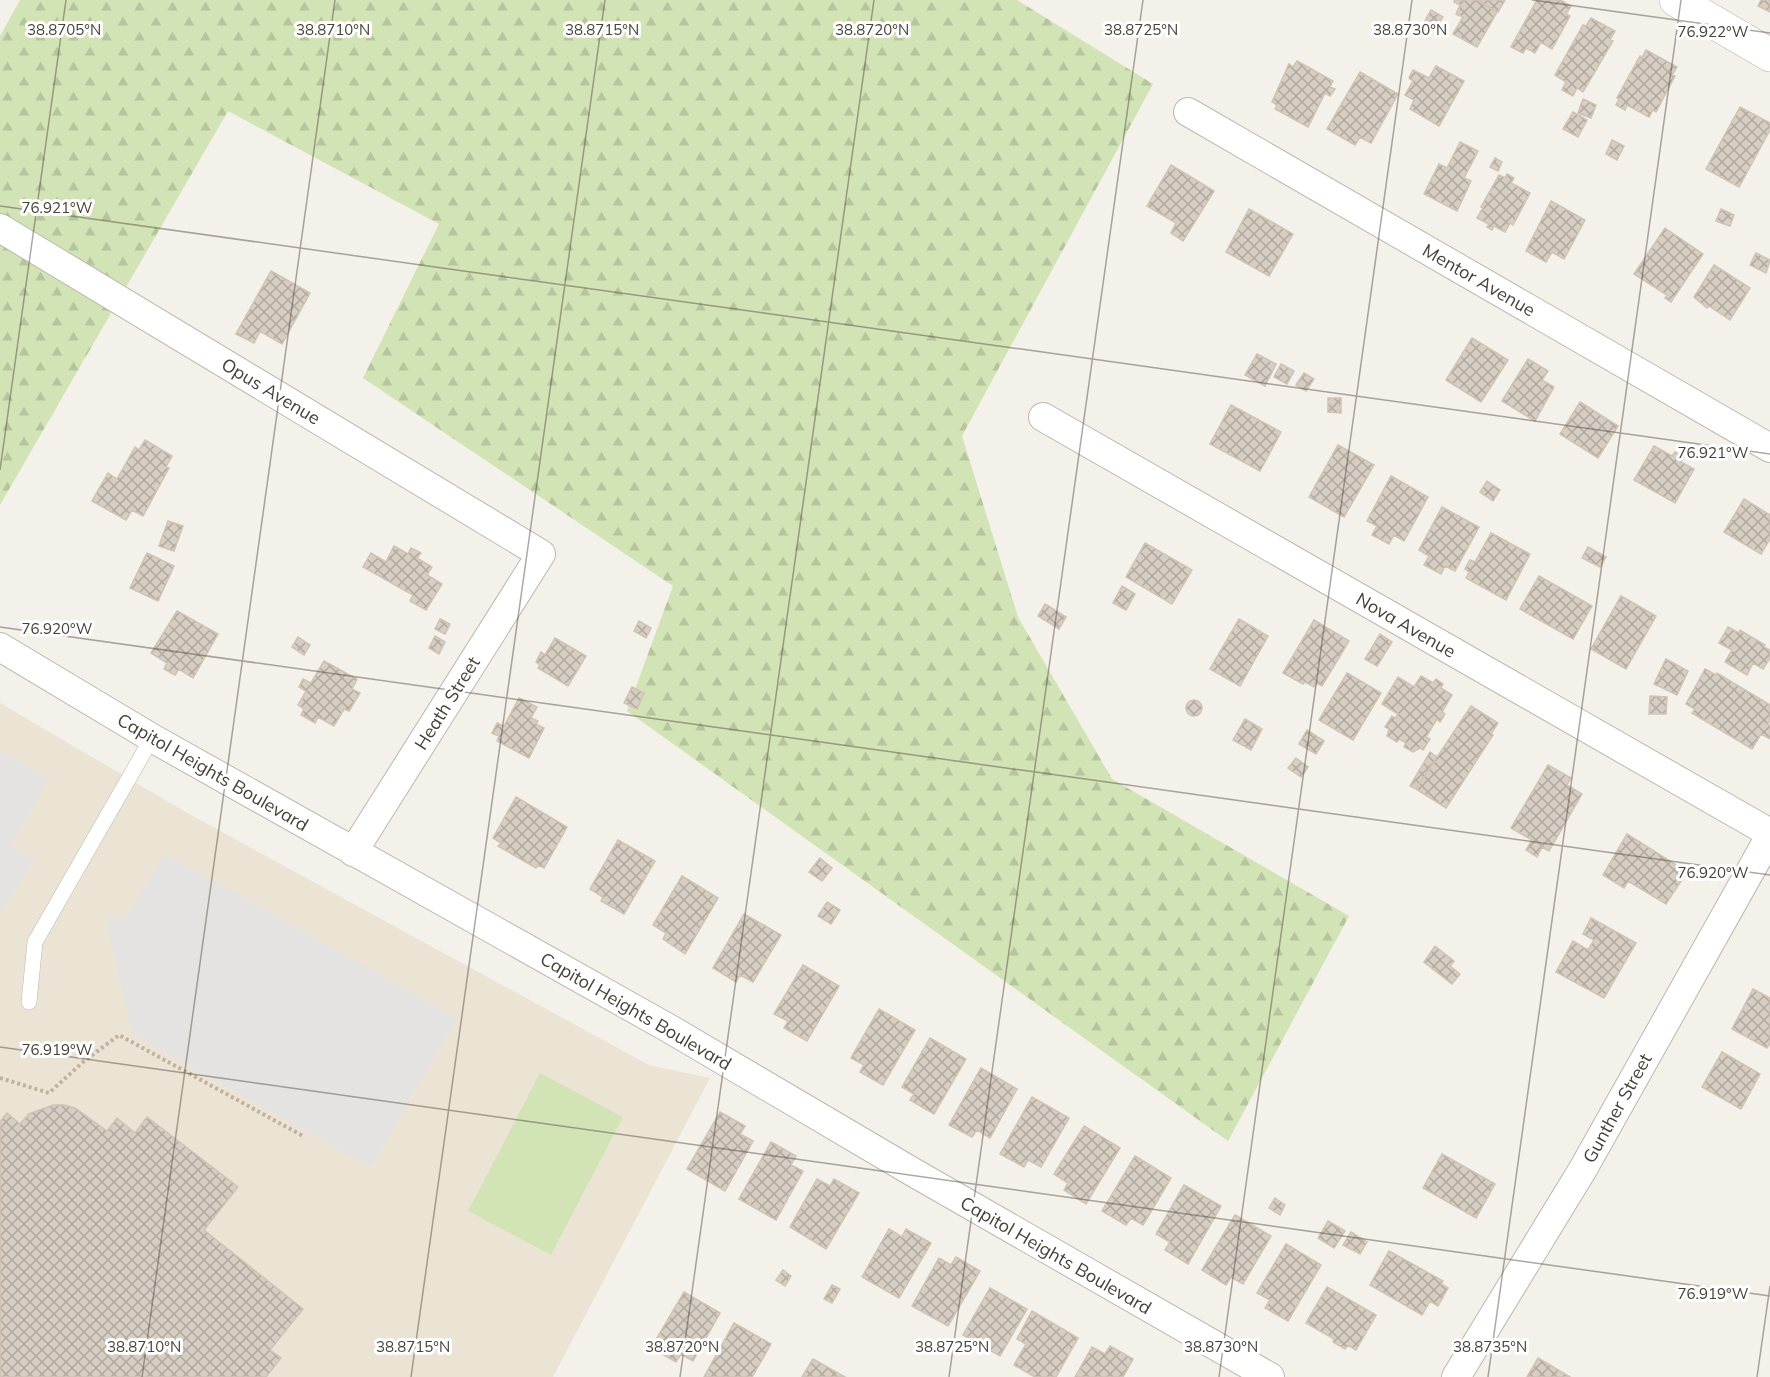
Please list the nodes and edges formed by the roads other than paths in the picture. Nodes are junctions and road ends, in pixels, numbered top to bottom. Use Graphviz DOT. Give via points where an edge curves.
graph roads {
  1 [pos="1676,0"];
  2 [pos="1770,55"];
  3 [pos="1188,112"];
  4 [pos="0,228"];
  5 [pos="1043,417"];
  6 [pos="1770,448"];
  7 [pos="541,554"];
  8 [pos="0,648"];
  9 [pos="152,738"];
  10 [pos="1770,834"];
  11 [pos="353,852"];
  12 [pos="29,1002"];
  13 [pos="1270,1377"];
  14 [pos="1456,1377"];
  1 -- 2 [label="street"];
  3 -- 6 [label="street, Mentor Avenue"];
  4 -- 7 [label="street, Opus Avenue"];
  5 -- 10 [label="street, Nova Avenue"];
  7 -- 11 [label="street, Heath Street"];
  8 -- 9 [label="street, Capitol Heights Boulevard"];
  9 -- 11 [label="street, Capitol Heights Boulevard"];
  9 -- 12 [label="lane" via="35,942"];
  10 -- 14 [label="street, Gunther Street" via="1583,1168"];
  11 -- 13 [label="street, Capitol Heights Boulevard" via="670,1029"];
}
